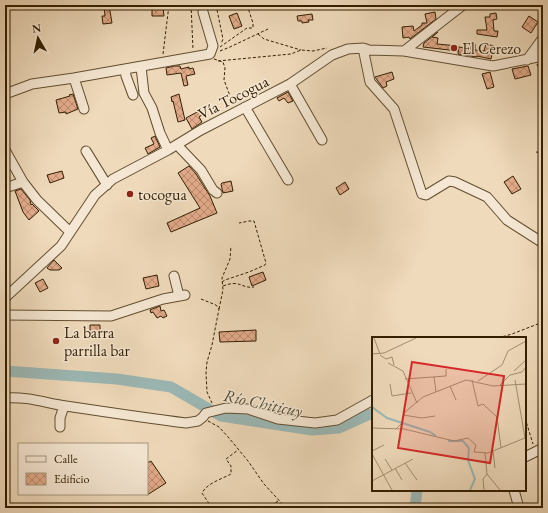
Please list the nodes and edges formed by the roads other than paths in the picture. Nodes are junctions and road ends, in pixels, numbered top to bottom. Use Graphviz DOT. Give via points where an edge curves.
graph roads {
  1 [pos="463,5"];
  2 [pos="203,12"];
  3 [pos="543,38"];
  4 [pos="363,48"];
  5 [pos="404,51"];
  6 [pos="535,58"];
  7 [pos="141,67"];
  8 [pos="125,69"];
  9 [pos="74,78"];
  10 [pos="290,84"];
  11 [pos="5,94"];
  12 [pos="133,95"];
  13 [pos="245,108"];
  14 [pos="84,109"];
  15 [pos="322,140"];
  16 [pos="178,144"];
  17 [pos="5,150"];
  18 [pos="168,150"];
  19 [pos="86,151"];
  20 [pos="288,180"];
  21 [pos="24,182"];
  22 [pos="106,185"];
  23 [pos="5,188"];
  24 [pos="217,193"];
  25 [pos="70,232"];
  26 [pos="543,243"];
  27 [pos="174,276"];
  28 [pos="5,299"];
  29 [pos="5,315"];
  30 [pos="5,398"];
  31 [pos="372,401"];
  32 [pos="64,406"];
  33 [pos="60,427"];
  34 [pos="543,448"];
  35 [pos="526,456"];
  36 [pos="514,491"];
  37 [pos="519,508"];
  1 -- 5 [label="street"];
  2 -- 7 [label="street" via="213,46 210,54"];
  3 -- 6 [label="street"];
  4 -- 5 [label="street, Vía Tocogua"];
  4 -- 10 [label="street, Vía Tocogua" via="348,49 332,55"];
  4 -- 26 [label="street" via="370,82 394,109 422,194 426,195 449,181 455,182 487,198 507,220"];
  5 -- 6 [label="street, Vía Tocogua" via="493,66"];
  7 -- 8 [label="street"];
  7 -- 18 [label="street" via="144,93"];
  8 -- 9 [label="street"];
  8 -- 12 [label="street"];
  9 -- 11 [label="street" via="32,84"];
  9 -- 14 [label="street"];
  10 -- 13 [label="street, Vía Tocogua"];
  10 -- 15 [label="street"];
  13 -- 16 [label="street, Vía Tocogua"];
  13 -- 20 [label="street"];
  16 -- 18 [label="street, Vía Tocogua"];
  16 -- 24 [label="street" via="202,170"];
  17 -- 21 [label="street"];
  18 -- 22 [label="street, Vía Tocogua"];
  19 -- 22 [label="street"];
  21 -- 23 [label="street"];
  21 -- 25 [label="street" via="37,200"];
  22 -- 25 [label="street, Vía Tocogua" via="95,195"];
  25 -- 28 [label="street, Vía Tocogua" via="61,246"];
  27 -- 29 [label="street" via="182,295 111,316"];
  30 -- 32 [label="street" via="35,400"];
  31 -- 32 [label="street" via="338,420 316,423 278,419 248,409 223,409 186,424"];
  32 -- 33 [label="street"];
  34 -- 35 [label="street"];
  36 -- 37 [label="street"];
}
